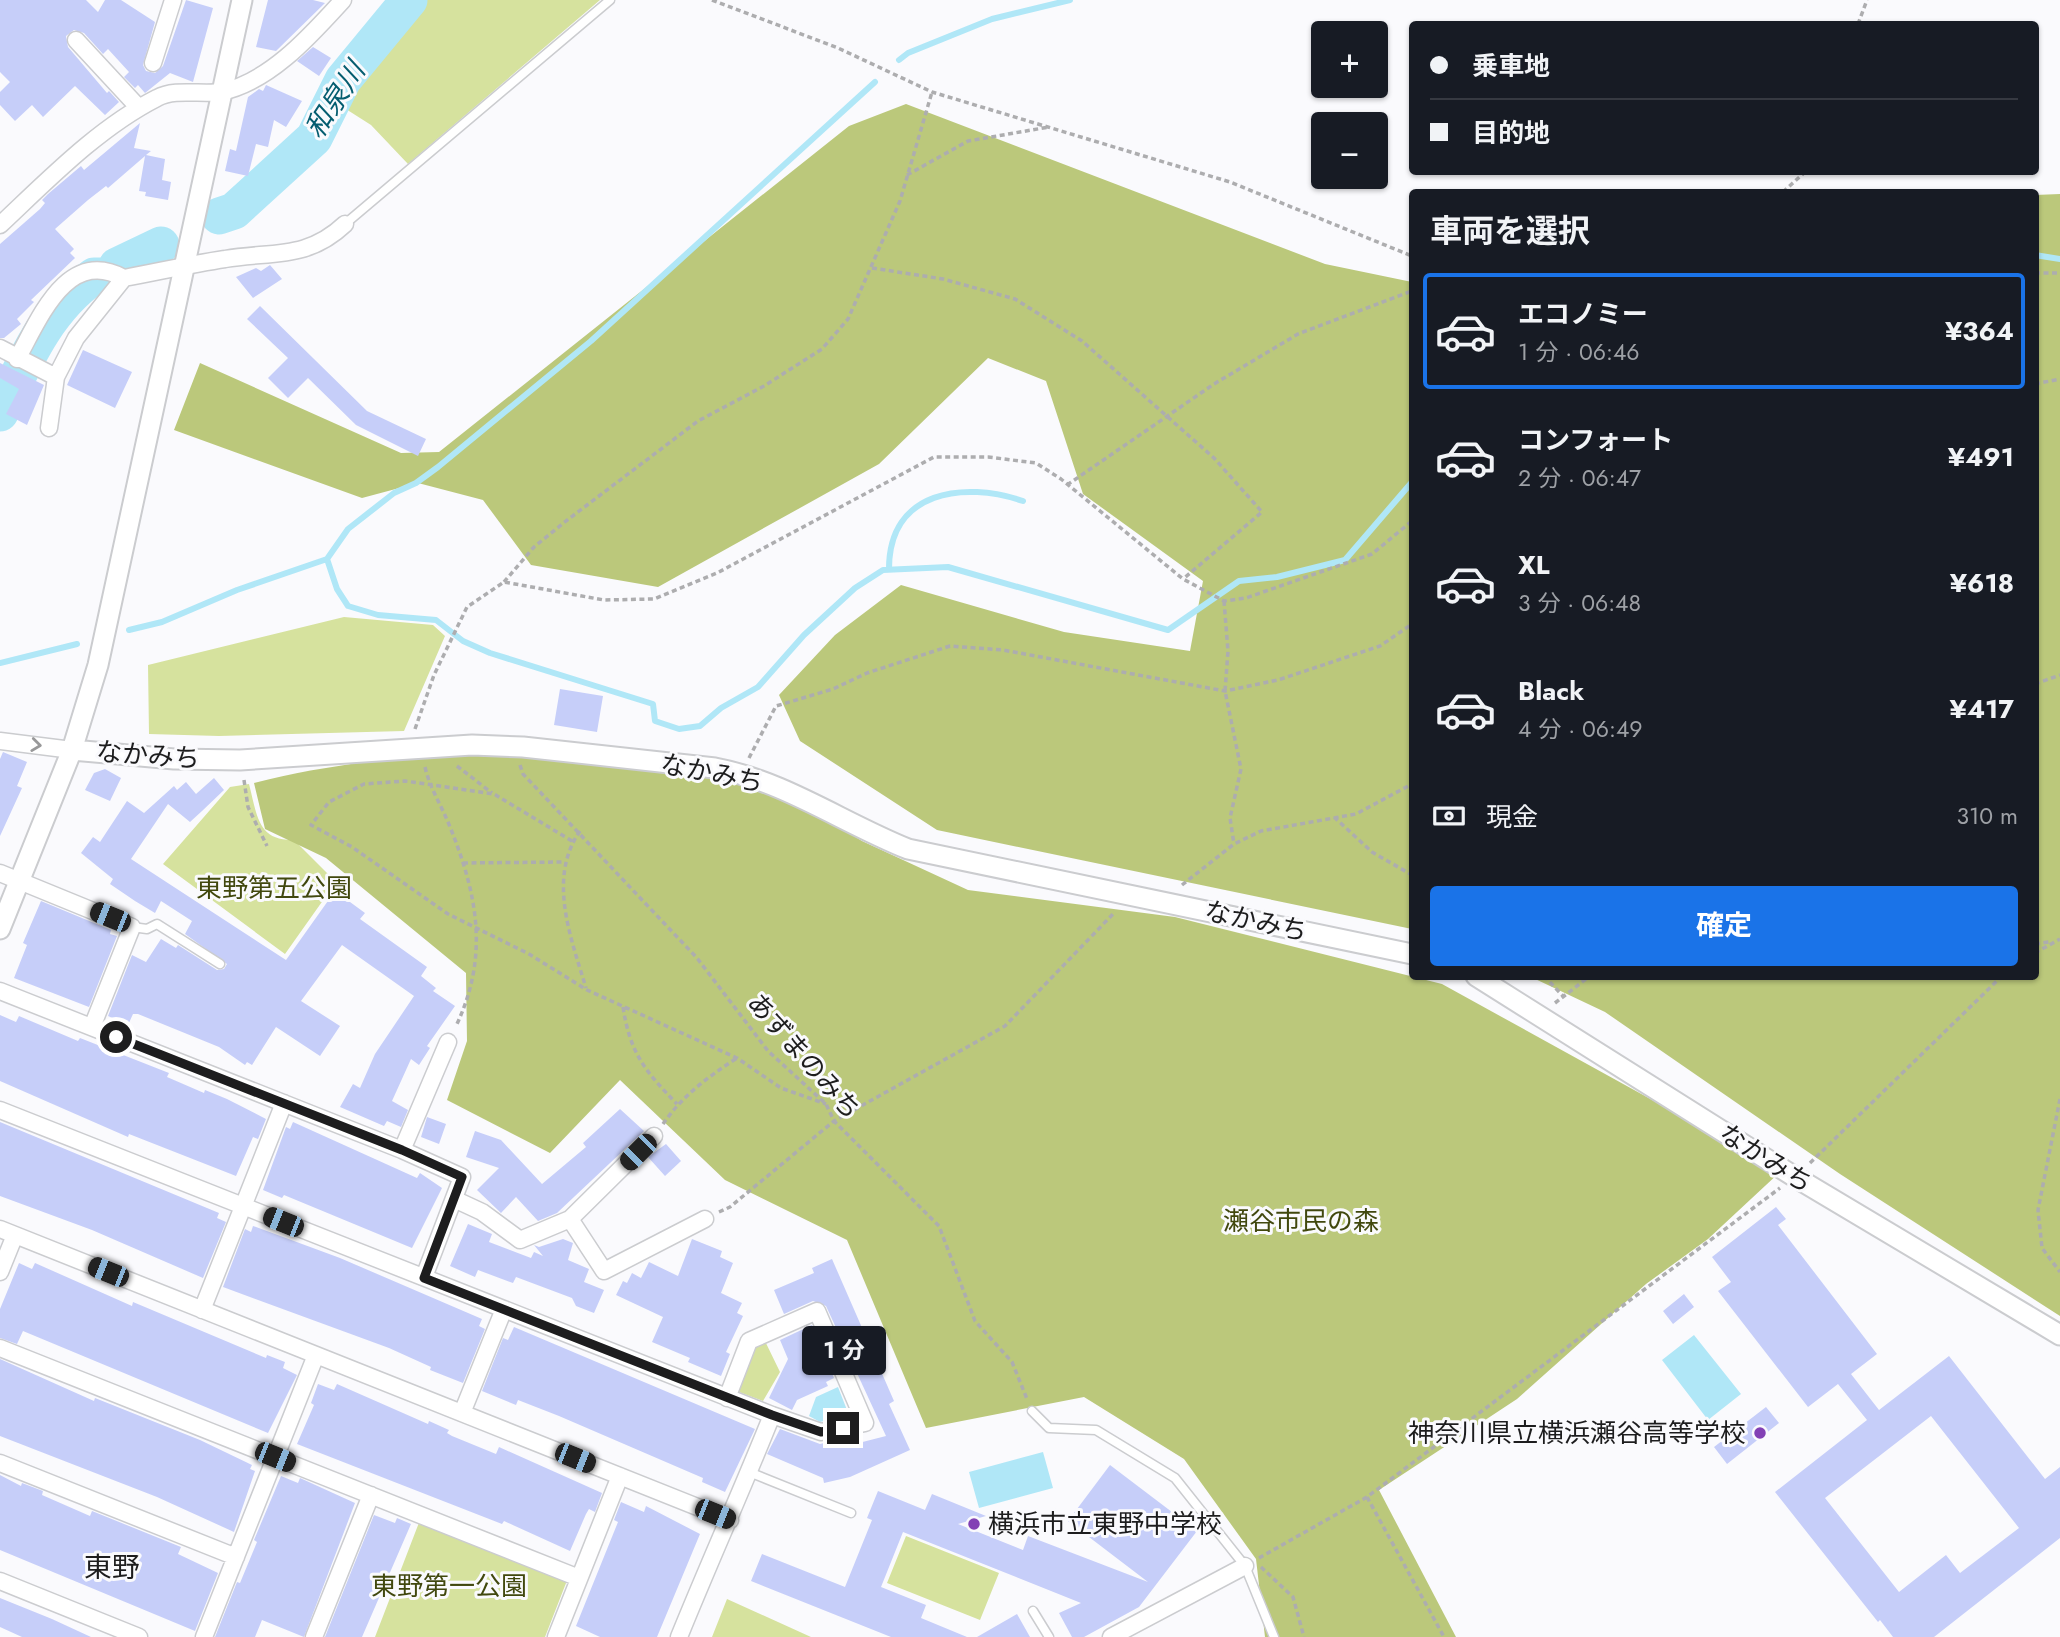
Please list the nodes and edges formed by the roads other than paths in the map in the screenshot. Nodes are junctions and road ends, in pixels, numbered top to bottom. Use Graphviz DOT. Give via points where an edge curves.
graph roads {
  1 [pos="173,0"];
  2 [pos="242,0"];
  3 [pos="343,0"];
  4 [pos="610,0"];
  5 [pos="76,40"];
  6 [pos="153,63"];
  7 [pos="222,92"];
  8 [pos="139,108"];
  9 [pos="345,223"];
  10 [pos="0,225"];
  11 [pos="182,268"];
  12 [pos="124,278"];
  13 [pos="0,348"];
  14 [pos="23,361"];
  15 [pos="56,377"];
  16 [pos="49,428"];
  17 [pos="0,741"];
  18 [pos="72,750"];
  19 [pos="0,873"];
  20 [pos="19,880"];
  21 [pos="132,927"];
  22 [pos="0,929"];
  23 [pos="1409,953"];
  24 [pos="220,964"];
  25 [pos="1482,980"];
  26 [pos="0,991"];
  27 [pos="92,1027"];
  28 [pos="448,1042"];
  29 [pos="284,1103"];
  30 [pos="0,1110"];
  31 [pos="654,1136"];
  32 [pos="402,1150"];
  33 [pos="454,1199"];
  34 [pos="243,1206"];
  35 [pos="570,1219"];
  36 [pos="705,1219"];
  37 [pos="8,1232"];
  38 [pos="0,1272"];
  39 [pos="424,1278"];
  40 [pos="504,1309"];
  41 [pos="202,1310"];
  42 [pos="2060,1335"];
  43 [pos="0,1348"];
  44 [pos="316,1355"];
  45 [pos="727,1398"];
  46 [pos="1032,1411"];
  47 [pos="462,1413"];
  48 [pos="772,1415"];
  49 [pos="275,1457"];
  50 [pos="0,1462"];
  51 [pos="749,1472"];
  52 [pos="620,1476"];
  53 [pos="371,1495"];
  54 [pos="851,1513"];
  55 [pos="730,1520"];
  56 [pos="236,1556"];
  57 [pos="1249,1564"];
  58 [pos="579,1578"];
  59 [pos="0,1581"];
  60 [pos="1034,1611"];
  61 [pos="139,1637"];
  62 [pos="204,1637"];
  63 [pos="314,1637"];
  64 [pos="555,1637"];
  65 [pos="679,1637"];
  66 [pos="1049,1637"];
  67 [pos="1111,1637"];
  68 [pos="1274,1637"];
  1 -- 6 [label="street"];
  2 -- 7 [label="street"];
  3 -- 7 [label="street" via="310,37 257,78"];
  4 -- 9 [label="lane"];
  5 -- 8 [label="street"];
  7 -- 8 [label="street" via="161,95"];
  7 -- 11 [label="street"];
  8 -- 10 [label="street" via="89,145"];
  9 -- 11 [label="street" via="327,241 298,251 226,258"];
  11 -- 12 [label="street"];
  11 -- 18 [label="street" via="97,665"];
  12 -- 14 [label="street" via="99,268 80,271 52,298"];
  12 -- 15 [label="street" via="76,338"];
  13 -- 14 [label="street"];
  14 -- 15 [label="street"];
  15 -- 16 [label="street"];
  17 -- 18 [label="street, one-way"];
  18 -- 20 [label="street"];
  18 -- 23 [label="street, なかみち" via="240,760 445,746 512,747 743,773 908,849"];
  19 -- 20 [label="street"];
  20 -- 21 [label="street"];
  20 -- 22 [label="street"];
  21 -- 24 [label="lane" via="157,925"];
  21 -- 27 [label="street"];
  25 -- 42 [label="street, なかみち" via="1796,1177"];
  26 -- 27 [label="street"];
  27 -- 29 [label="street"];
  28 -- 32 [label="street"];
  29 -- 32 [label="street"];
  29 -- 34 [label="street"];
  30 -- 34 [label="street"];
  31 -- 35 [label="street"];
  32 -- 33 [label="street" via="462,1177"];
  33 -- 35 [label="street" via="482,1212 520,1240"];
  33 -- 39 [label="street"];
  34 -- 39 [label="street"];
  34 -- 41 [label="street"];
  35 -- 36 [label="street" via="604,1271"];
  37 -- 38 [label="street"];
  37 -- 41 [label="street"];
  39 -- 40 [label="street"];
  40 -- 45 [label="street"];
  40 -- 47 [label="street"];
  41 -- 44 [label="street"];
  43 -- 49 [label="street"];
  44 -- 47 [label="street"];
  44 -- 49 [label="street"];
  45 -- 48 [label="street"];
  45 -- 48 [label="street" via="749,1341 817,1311 865,1423 821,1432"];
  46 -- 57 [label="lane" via="1049,1428 1096,1430 1175,1478"];
  47 -- 52 [label="street"];
  48 -- 51 [label="street"];
  49 -- 53 [label="street"];
  49 -- 56 [label="street"];
  50 -- 56 [label="street"];
  51 -- 54 [label="lane"];
  51 -- 55 [label="street"];
  52 -- 55 [label="street"];
  52 -- 58 [label="street"];
  53 -- 58 [label="street"];
  53 -- 63 [label="street"];
  55 -- 65 [label="street"];
  56 -- 62 [label="street"];
  57 -- 67 [label="street"];
  57 -- 68 [label="lane"];
  58 -- 64 [label="street"];
  59 -- 61 [label="street"];
  60 -- 66 [label="lane"];
}
